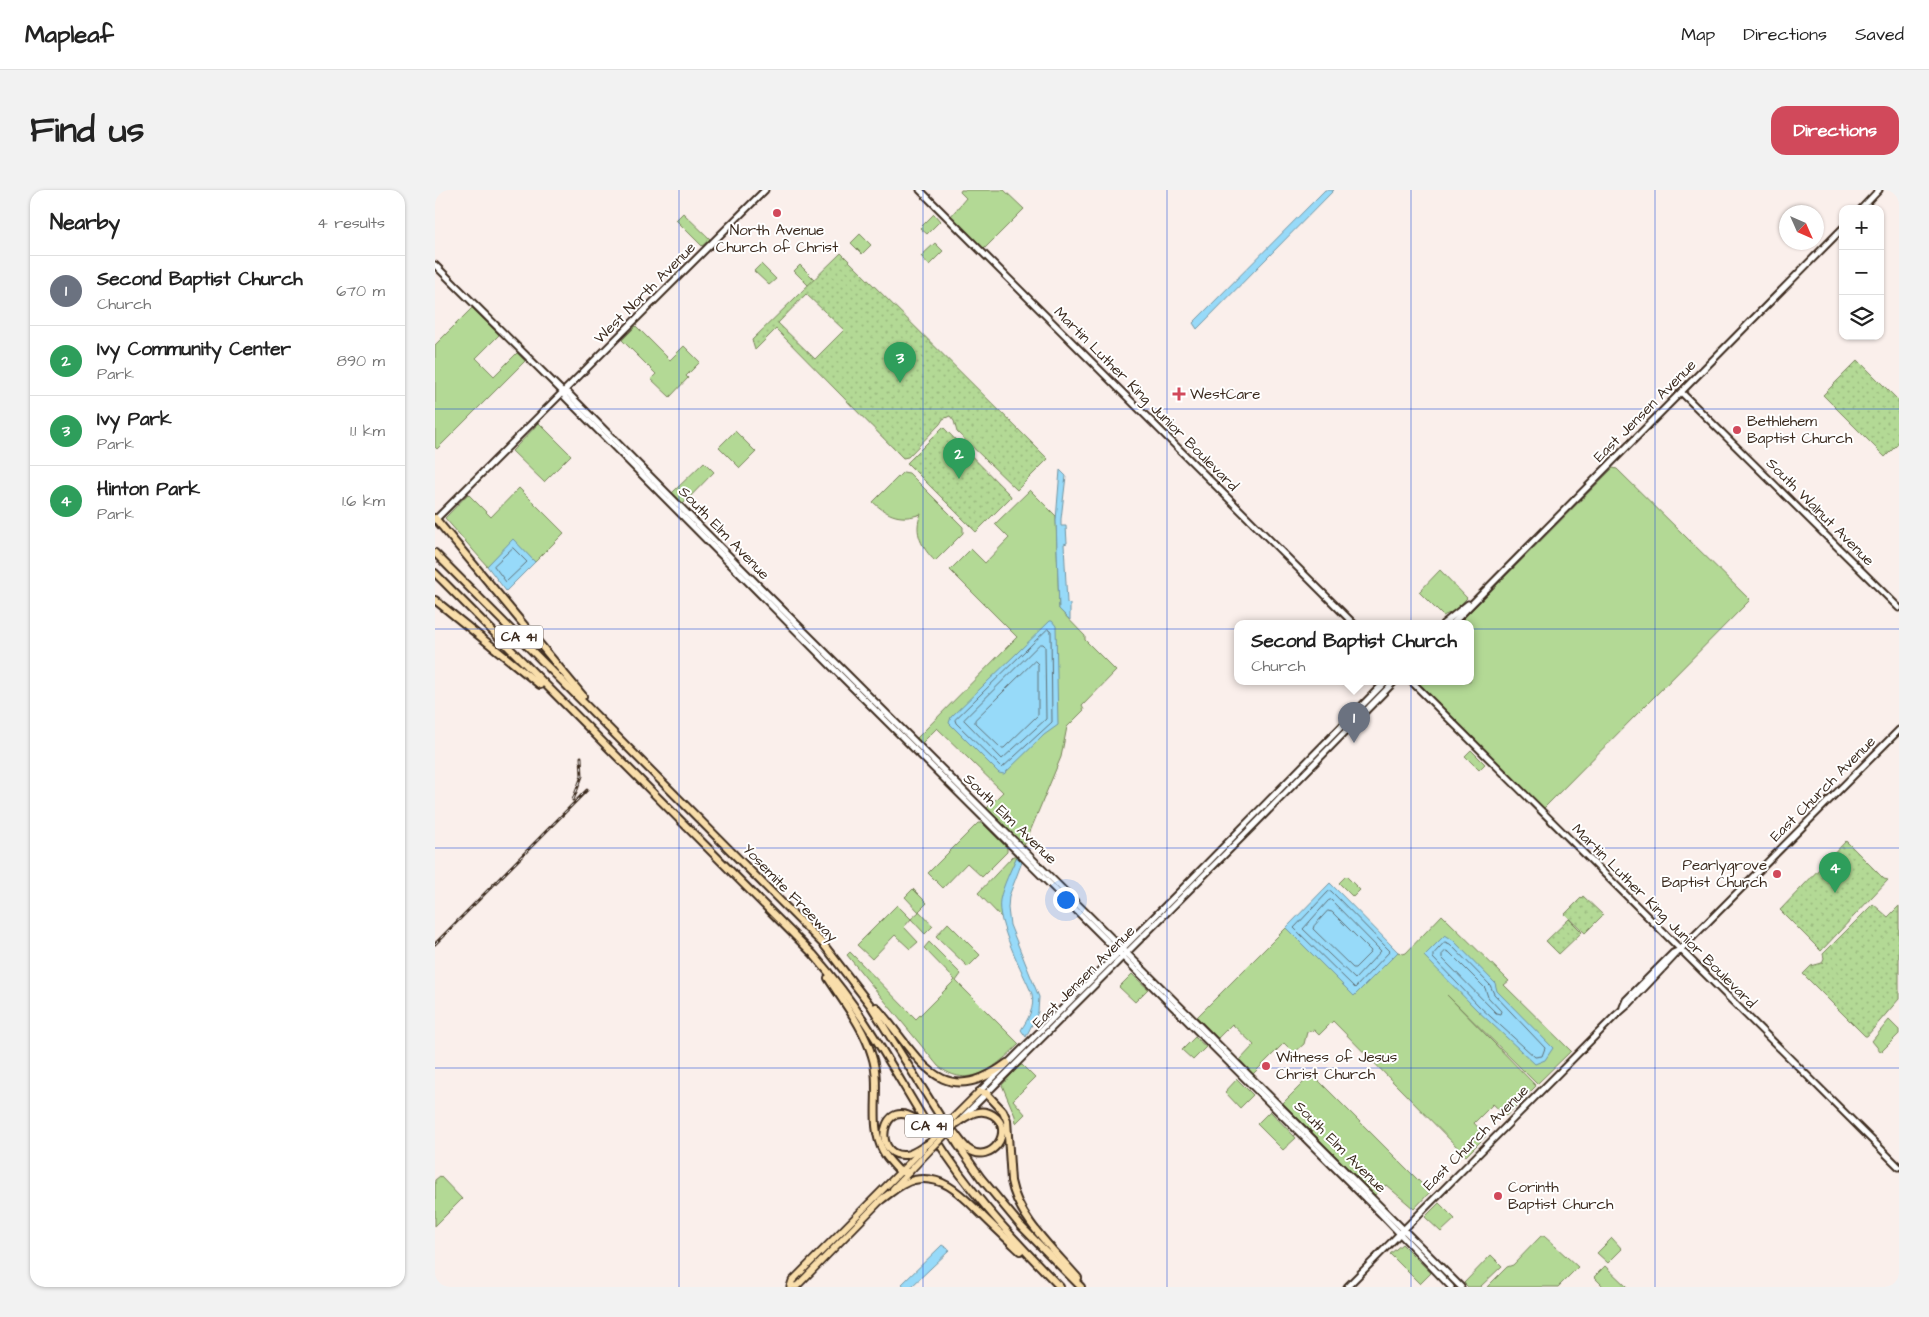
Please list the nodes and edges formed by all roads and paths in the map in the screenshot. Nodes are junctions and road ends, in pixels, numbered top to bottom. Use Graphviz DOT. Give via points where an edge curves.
graph roads {
  1 [pos="765,190"];
  2 [pos="920,190"];
  3 [pos="1879,190"];
  4 [pos="1865,205"];
  5 [pos="1839,232"];
  6 [pos="435,264"];
  7 [pos="563,392"];
  8 [pos="1681,392"];
  9 [pos="435,519"];
  10 [pos="435,553"];
  11 [pos="435,573"];
  12 [pos="1487,588"];
  13 [pos="435,600"];
  14 [pos="1899,608"];
  15 [pos="1350,620"];
  16 [pos="1448,620"];
  17 [pos="1456,620"];
  18 [pos="1382,685"];
  19 [pos="1391,685"];
  20 [pos="1415,685"];
  21 [pos="579,718"];
  22 [pos="603,721"];
  23 [pos="1899,730"];
  24 [pos="1680,950"];
  25 [pos="1122,952"];
  26 [pos="813,954"];
  27 [pos="855,983"];
  28 [pos="1067,1003"];
  29 [pos="1055,1024"];
  30 [pos="1033,1037"];
  31 [pos="1021,1059"];
  32 [pos="1007,1063"];
  33 [pos="979,1092"];
  34 [pos="986,1093"];
  35 [pos="933,1105"];
  36 [pos="955,1120"];
  37 [pos="930,1146"];
  38 [pos="942,1147"];
  39 [pos="1899,1168"];
  40 [pos="900,1172"];
  41 [pos="909,1172"];
  42 [pos="881,1200"];
  43 [pos="1403,1232"];
  44 [pos="791,1286"];
  45 [pos="1058,1287"];
  46 [pos="1081,1287"];
  47 [pos="1085,1287"];
  48 [pos="1347,1287"];
  49 [pos="1451,1287"];
  50 [pos="1461,1287"];
  1 -- 7 [label="street, West North Avenue"];
  2 -- 15 [label="street, Martin Luther King Junior Boulevard"];
  3 -- 4 [label="street"];
  5 -- 8 [label="street, East Jensen Avenue"];
  6 -- 7 [label="street, South Elm Avenue"];
  7 -- 9 [label="street, West North Avenue"];
  7 -- 25 [label="street, South Elm Avenue" via="580,405"];
  8 -- 12 [label="street, East Jensen Avenue"];
  8 -- 14 [label="street, South Walnut Avenue"];
  9 -- 22 [label="highway"];
  10 -- 22 [label="highway, Yosemite Freeway / CA 41"];
  11 -- 21 [label="highway, Yosemite Freeway / CA 41"];
  12 -- 16 [label="street, East Jensen Avenue"];
  12 -- 17 [label="street, East Jensen Avenue"];
  13 -- 21 [label="highway"];
  18 -- 25 [label="street, East Jensen Avenue"];
  19 -- 25 [label="street, East Jensen Avenue" via="1235,845"];
  20 -- 24 [label="street, Martin Luther King Junior Boulevard"];
  21 -- 26 [label="highway, Yosemite Freeway / CA 41"];
  22 -- 27 [label="highway, Yosemite Freeway / CA 41" via="806,926"];
  23 -- 24 [label="street, East Church Avenue"];
  24 -- 39 [label="street, Martin Luther King Junior Boulevard"];
  24 -- 43 [label="street, East Church Avenue"];
  25 -- 28 [label="street, East Jensen Avenue"];
  25 -- 29 [label="street, East Jensen Avenue"];
  25 -- 43 [label="street, South Elm Avenue"];
  26 -- 38 [label="highway, Yosemite Freeway / CA 41" via="866,1023"];
  26 -- 40 [label="highway" via="869,1046 876,1069 877,1138 883,1153"];
  27 -- 32 [label="highway" via="924,1066 940,1078 974,1082"];
  27 -- 35 [label="highway, Yosemite Freeway / CA 41" via="890,1033"];
  28 -- 29 [label="street"];
  28 -- 30 [label="street, East Jensen Avenue"];
  29 -- 31 [label="street, East Jensen Avenue"];
  30 -- 31 [label="street"];
  30 -- 32 [label="street, East Jensen Avenue"];
  31 -- 34 [label="street, East Jensen Avenue"];
  32 -- 33 [label="street, East Jensen Avenue"];
  33 -- 34 [label="highway"];
  33 -- 36 [label="main road, East Jensen Avenue"];
  34 -- 36 [label="street, East Jensen Avenue"];
  34 -- 47 [label="highway" via="1007,1120 1011,1181 1020,1208"];
  35 -- 36 [label="highway" via="972,1151 988,1153 1000,1141 1000,1124 987,1112"];
  35 -- 46 [label="highway, Yosemite Freeway / CA 41" via="996,1197"];
  36 -- 37 [label="main road, East Jensen Avenue, bridge"];
  37 -- 38 [label="highway" via="911,1154 898,1154 885,1142 885,1126 897,1115 913,1116"];
  37 -- 40 [label="main road, East Jensen Avenue"];
  37 -- 41 [label="main road, East Jensen Avenue"];
  38 -- 45 [label="highway, Yosemite Freeway / CA 41" via="1000,1224"];
  40 -- 41 [label="highway"];
  40 -- 44 [label="main road, East Jensen Avenue" via="792,1281"];
  41 -- 42 [label="main road, East Jensen Avenue"];
  42 -- 44 [label="main road, East Jensen Avenue" via="797,1286"];
  42 -- 45 [label="highway" via="914,1180 932,1180 947,1185 961,1194"];
  43 -- 48 [label="street, East Church Avenue"];
  43 -- 49 [label="street, South Elm Avenue"];
  43 -- 50 [label="street, South Elm Avenue"];
}
